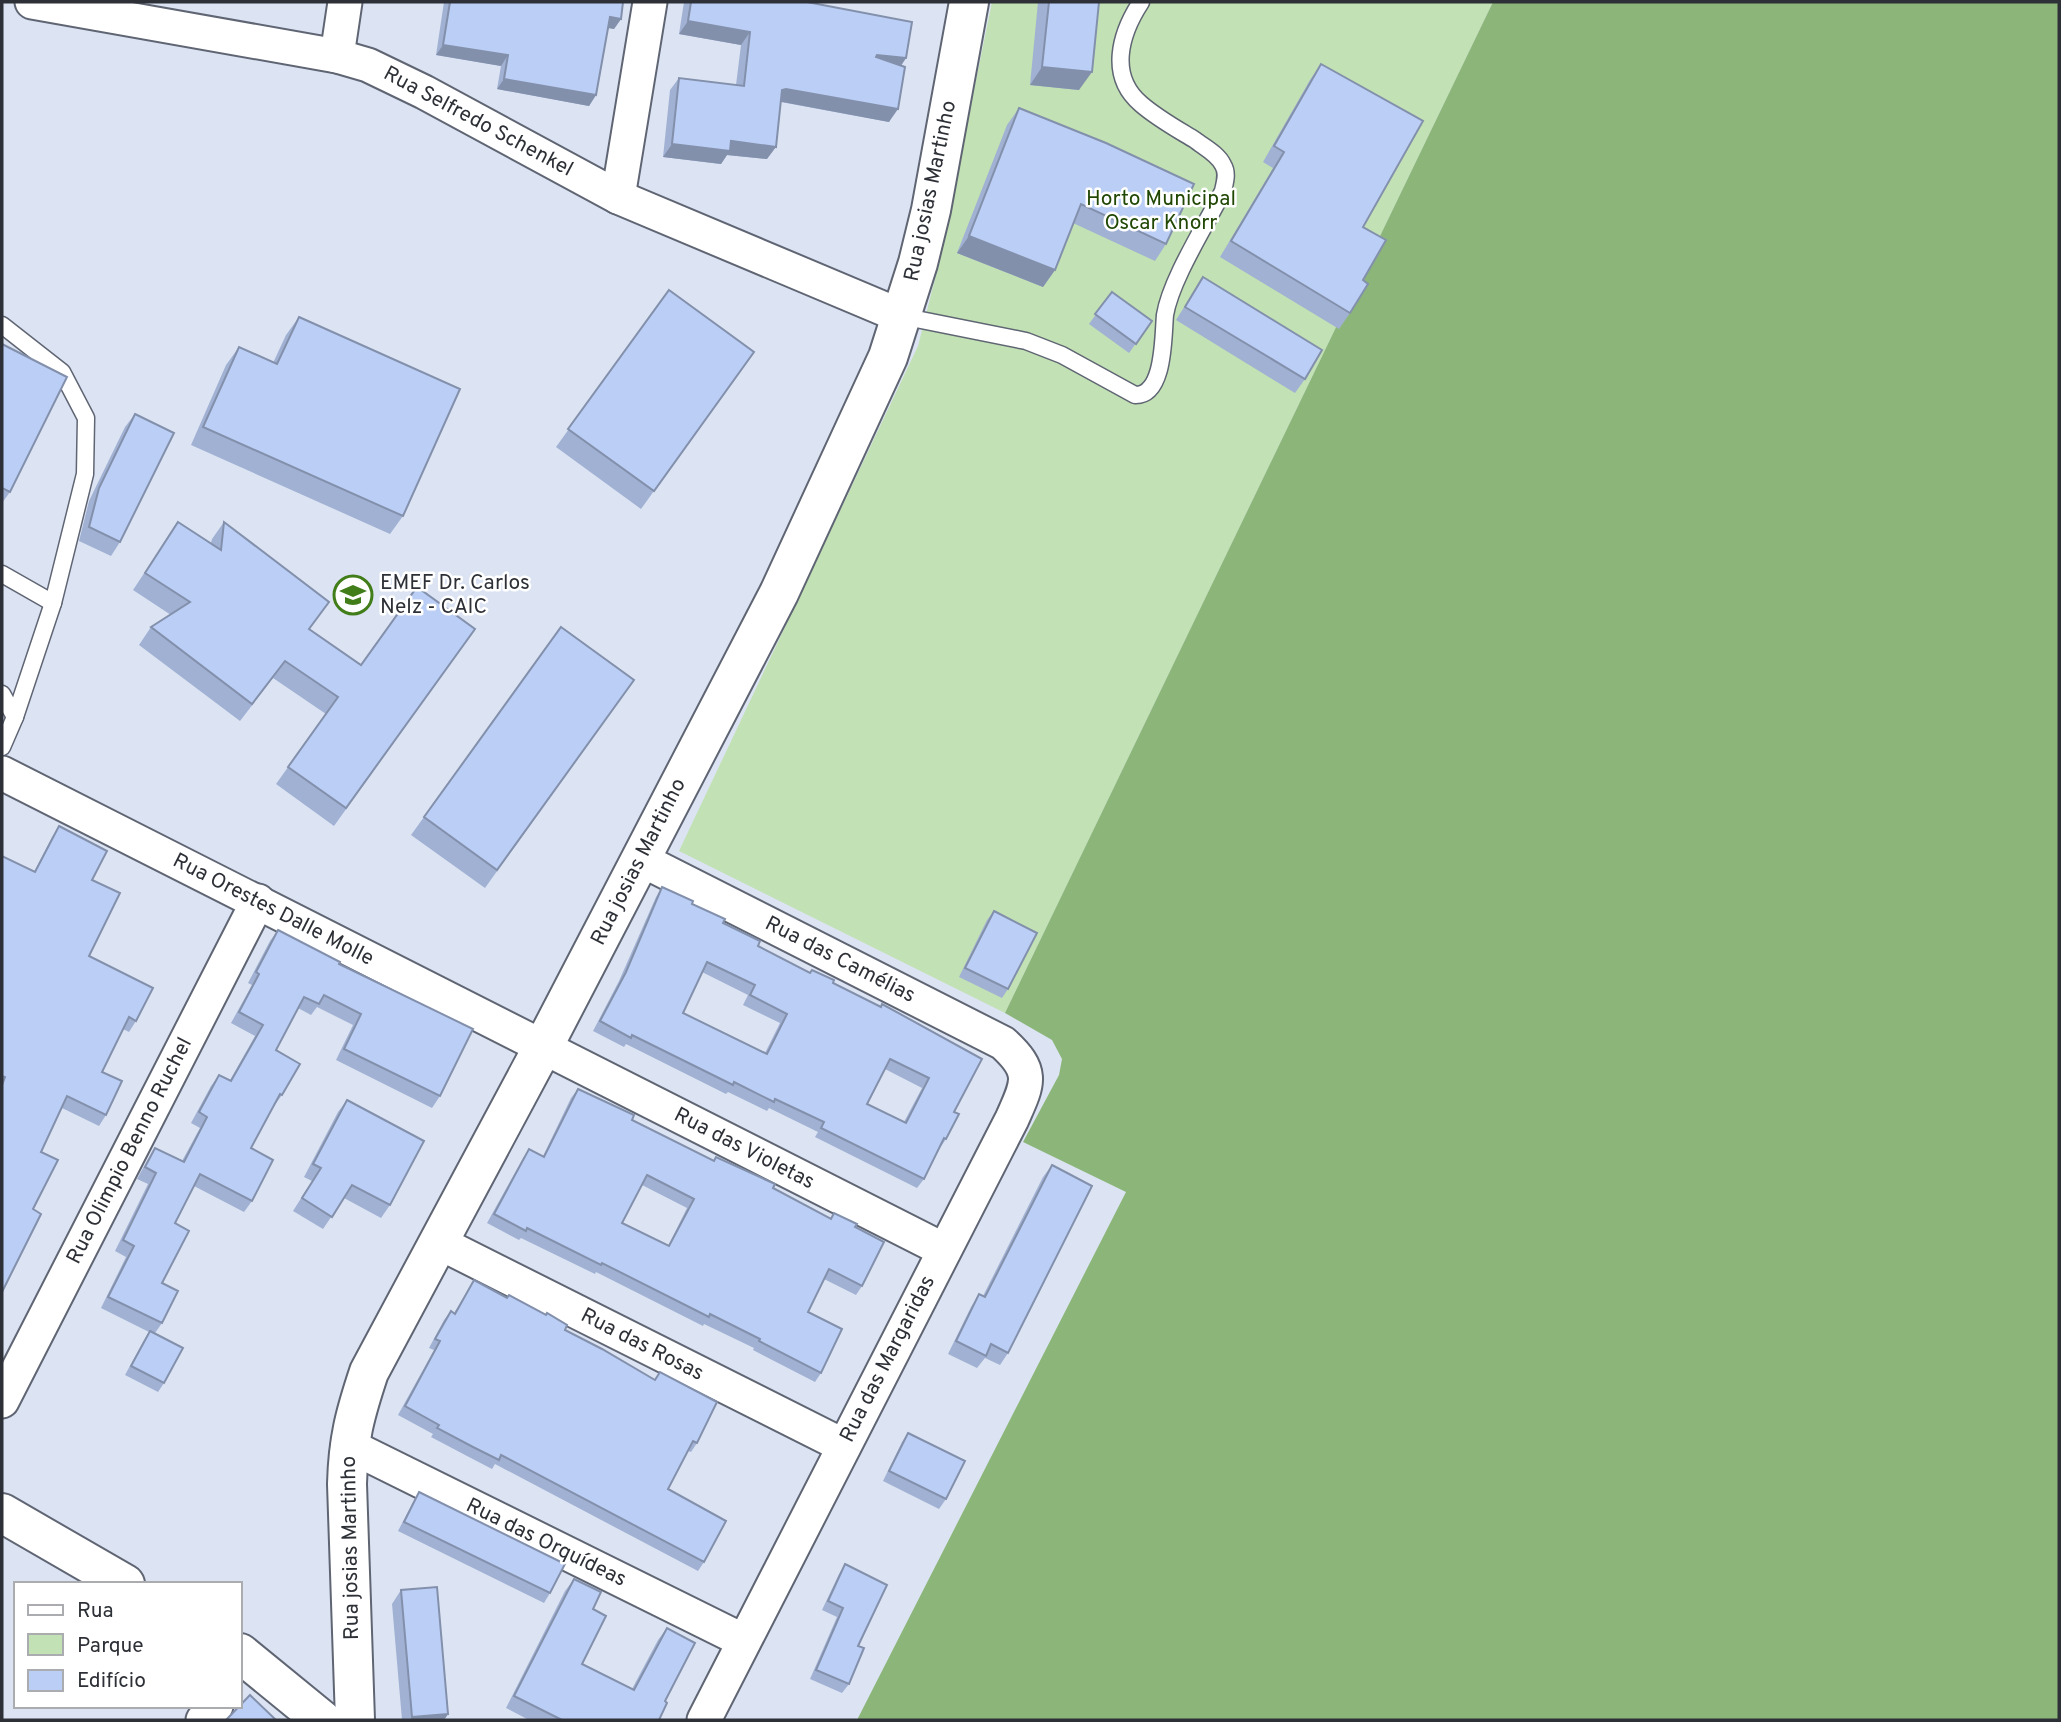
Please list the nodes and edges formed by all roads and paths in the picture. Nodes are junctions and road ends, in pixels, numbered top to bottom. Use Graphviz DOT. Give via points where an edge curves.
graph roads {
  1 [pos="32,2"];
  2 [pos="345,2"];
  3 [pos="650,2"];
  4 [pos="969,2"];
  5 [pos="1141,2"];
  6 [pos="337,57"];
  7 [pos="618,197"];
  8 [pos="901,316"];
  9 [pos="2,325"];
  10 [pos="2,574"];
  11 [pos="53,603"];
  12 [pos="2,694"];
  13 [pos="15,717"];
  14 [pos="2,747"];
  15 [pos="2,773"];
  16 [pos="640,859"];
  17 [pos="258,901"];
  18 [pos="543,1047"];
  19 [pos="1027,1075"];
  20 [pos="440,1244"];
  21 [pos="944,1250"];
  22 [pos="2,1401"];
  23 [pos="348,1445"];
  24 [pos="844,1446"];
  25 [pos="2,1513"];
  26 [pos="122,1582"];
  27 [pos="744,1641"];
  28 [pos="245,1667"];
  29 [pos="322,1720"];
  30 [pos="355,1720"];
  31 [pos="704,1720"];
  1 -- 6 [label="street, Rua Selfredo Schenkel"];
  2 -- 6 [label="street"];
  3 -- 7 [label="street"];
  4 -- 8 [label="street, Rua josias Martinho" via="931,210"];
  5 -- 8 [label="lane" via="1120,48 1121,79 1139,103 1213,152 1226,176 1223,191 1170,294 1162,362 1148,390 1135,395 1026,341"];
  6 -- 7 [label="street, Rua Selfredo Schenkel" via="368,65 424,92"];
  7 -- 8 [label="street, Rua Selfredo Schenkel"];
  8 -- 16 [label="street, Rua josias Martinho" via="888,357 779,593"];
  9 -- 11 [label="lane" via="62,372 86,418 85,474"];
  10 -- 11 [label="lane"];
  11 -- 13 [label="lane"];
  12 -- 13 [label="lane"];
  13 -- 14 [label="lane"];
  15 -- 17 [label="street, Rua Orestes Dalle Molle"];
  16 -- 18 [label="street, Rua josias Martinho"];
  16 -- 19 [label="street, Rua das Camélias" via="1003,1043 1018,1056"];
  17 -- 18 [label="street, Rua Orestes Dalle Molle"];
  17 -- 22 [label="street, Rua Olimpio Benno Ruchel"];
  18 -- 20 [label="street, Rua josias Martinho"];
  18 -- 21 [label="street, Rua das Violetas"];
  19 -- 21 [label="street, Rua das Margaridas" via="1012,1119"];
  20 -- 23 [label="street, Rua josias Martinho" via="369,1372"];
  20 -- 24 [label="street, Rua das Rosas"];
  21 -- 24 [label="street, Rua das Margaridas"];
  23 -- 27 [label="street, Rua das Orquídeas"];
  23 -- 30 [label="street, Rua josias Martinho"];
  24 -- 27 [label="street, Rua das Margaridas"];
  25 -- 26 [label="street"];
  27 -- 31 [label="street, Rua das Margaridas"];
  28 -- 29 [label="street"];
}
